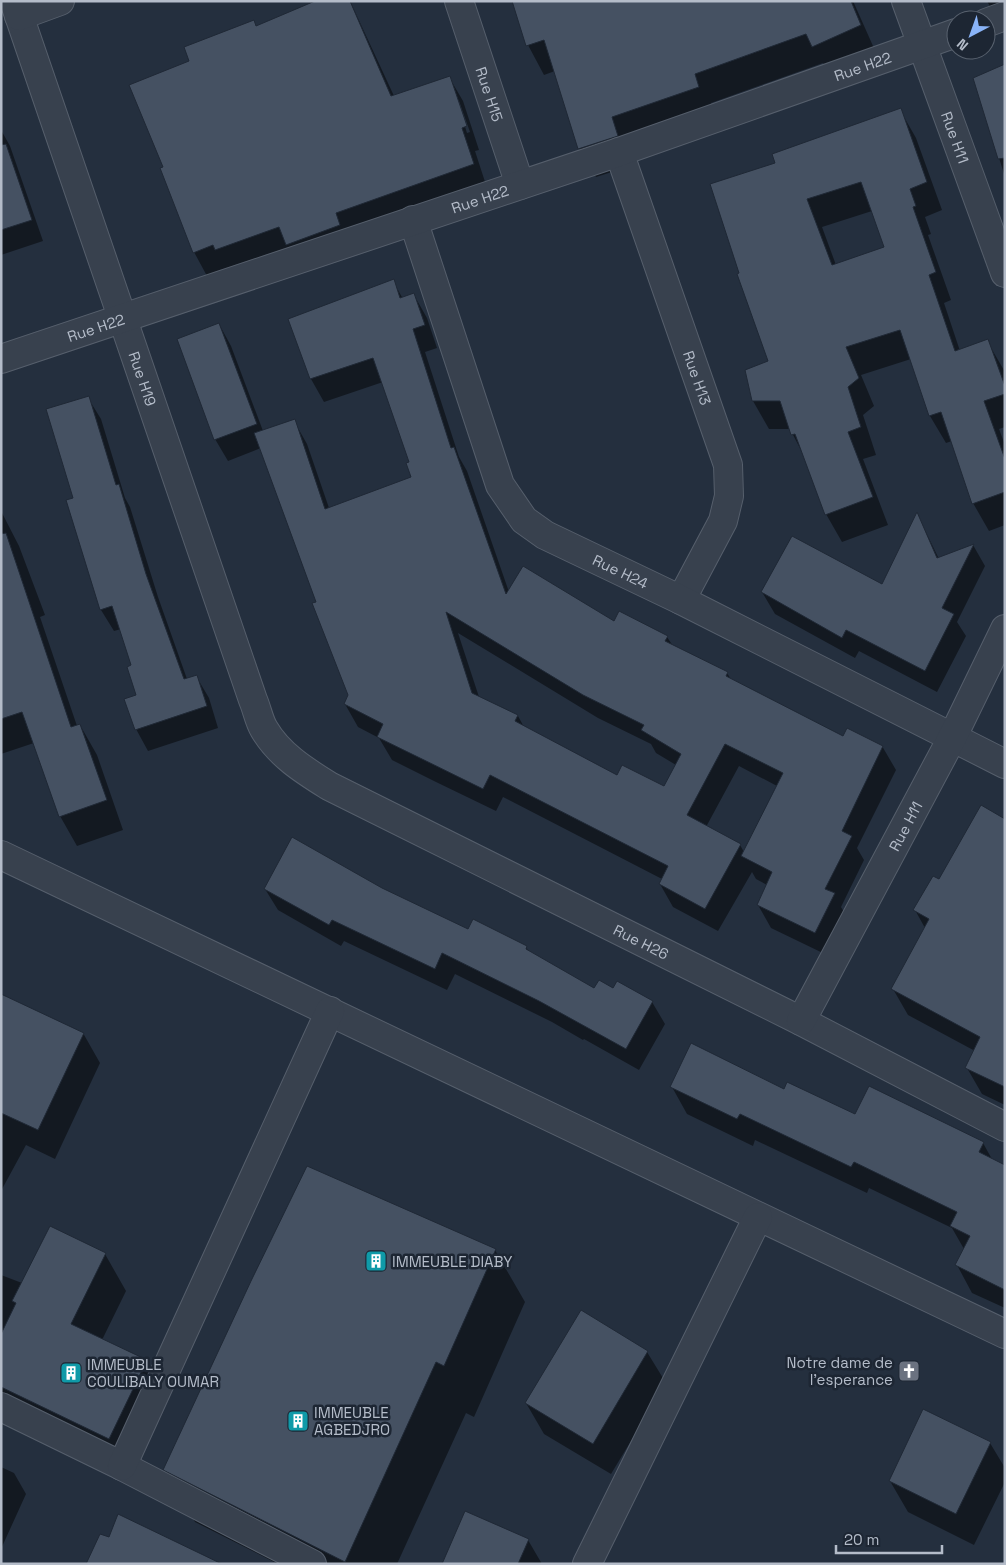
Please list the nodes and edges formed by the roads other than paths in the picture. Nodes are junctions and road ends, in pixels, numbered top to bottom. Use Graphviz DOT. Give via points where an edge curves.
graph roads {
  1 [pos="60,1"];
  2 [pos="459,1"];
  3 [pos="906,1"];
  4 [pos="17,9"];
  5 [pos="946,37"];
  6 [pos="923,45"];
  7 [pos="619,152"];
  8 [pos="520,185"];
  9 [pos="413,220"];
  10 [pos="1005,273"];
  11 [pos="123,318"];
  12 [pos="1,359"];
  13 [pos="680,600"];
  14 [pos="1005,629"];
  15 [pos="952,738"];
  16 [pos="282,752"];
  17 [pos="1005,764"];
  18 [pos="1,854"];
  19 [pos="330,1011"];
  20 [pos="802,1021"];
  21 [pos="1005,1127"];
  22 [pos="758,1217"];
  23 [pos="1005,1334"];
  24 [pos="1,1407"];
  25 [pos="122,1466"];
  26 [pos="312,1564"];
  27 [pos="587,1564"];
  1 -- 4 [label="street"];
  2 -- 8 [label="street, Rue H15"];
  3 -- 6 [label="street, Rue H11"];
  4 -- 11 [label="street, Rue H19"];
  5 -- 6 [label="street, Rue H22"];
  6 -- 7 [label="street, Rue H22"];
  6 -- 10 [label="street, Rue H11"];
  7 -- 8 [label="street, Rue H22"];
  7 -- 13 [label="street, Rue H13" via="728,465 729,496 723,521"];
  8 -- 9 [label="street, Rue H22"];
  9 -- 11 [label="street, Rue H22"];
  9 -- 13 [label="street, Rue H24" via="500,485 511,504 524,520 545,535"];
  11 -- 12 [label="street, Rue H22"];
  11 -- 16 [label="street, Rue H19" via="264,729"];
  13 -- 15 [label="street, Rue H24"];
  14 -- 15 [label="street, Rue H11"];
  15 -- 17 [label="street, Rue H24"];
  15 -- 20 [label="street, Rue H11"];
  16 -- 20 [label="street, Rue H26" via="303,770 330,786"];
  18 -- 19 [label="street"];
  19 -- 22 [label="street"];
  19 -- 25 [label="street"];
  20 -- 21 [label="street, Rue H26"];
  22 -- 23 [label="street"];
  22 -- 27 [label="street"];
  24 -- 25 [label="street"];
  25 -- 26 [label="street"];
}
